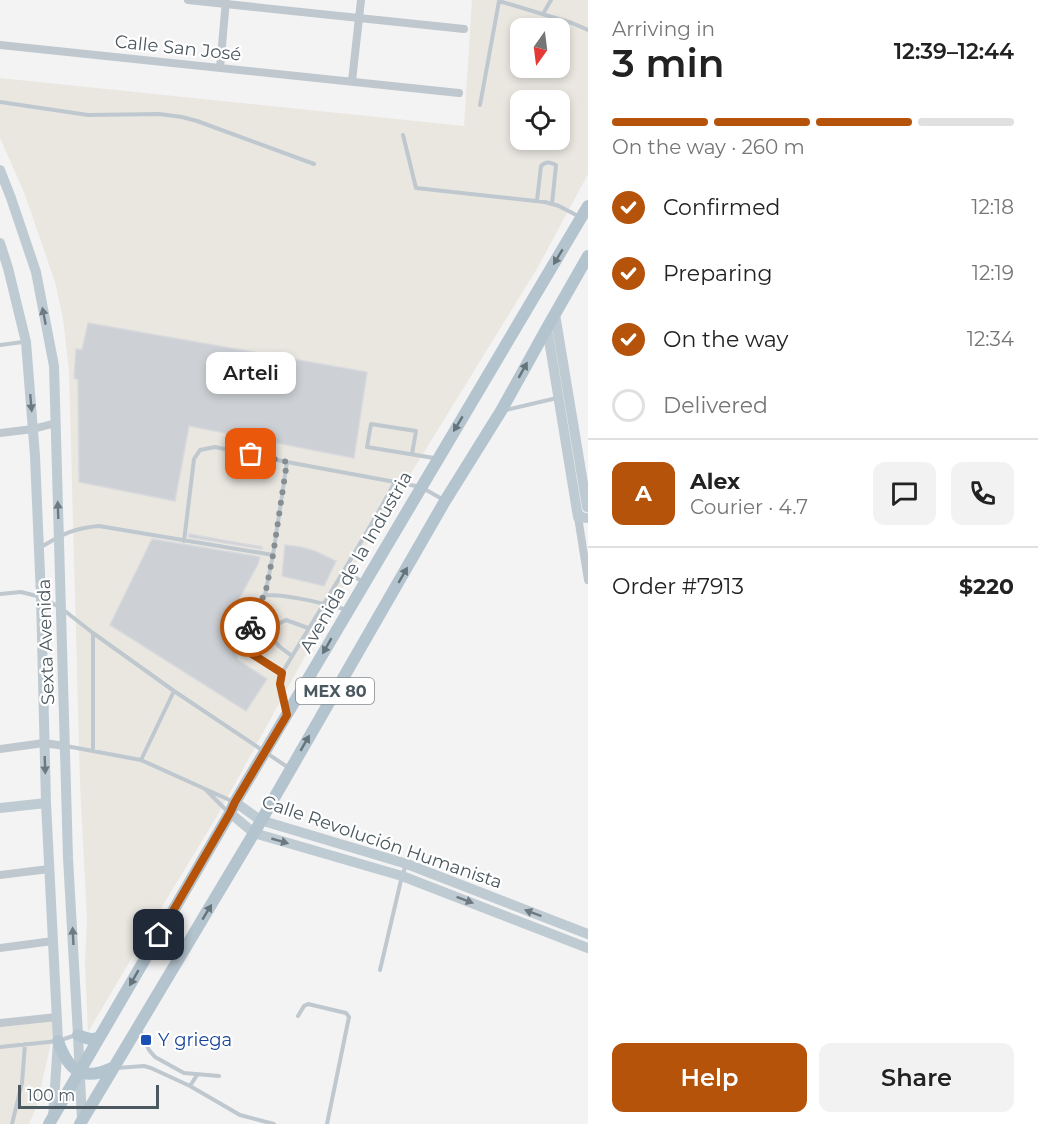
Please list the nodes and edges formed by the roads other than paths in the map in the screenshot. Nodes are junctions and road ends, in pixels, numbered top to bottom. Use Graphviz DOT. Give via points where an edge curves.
graph roads {
  1 [pos="188,0"];
  2 [pos="361,0"];
  3 [pos="551,0"];
  4 [pos="499,1"];
  5 [pos="226,2"];
  6 [pos="543,14"];
  7 [pos="360,18"];
  8 [pos="464,29"];
  9 [pos="588,30"];
  10 [pos="0,45"];
  11 [pos="220,68"];
  12 [pos="352,81"];
  13 [pos="459,93"];
  14 [pos="0,102"];
  15 [pos="480,105"];
  16 [pos="403,135"];
  17 [pos="314,164"];
  18 [pos="1,174"];
  19 [pos="537,201"];
  20 [pos="552,204"];
  21 [pos="585,212"];
  22 [pos="0,243"];
  23 [pos="588,256"];
  24 [pos="555,314"];
  25 [pos="547,328"];
  26 [pos="26,342"];
  27 [pos="0,345"];
  28 [pos="558,398"];
  29 [pos="501,411"];
  30 [pos="56,423"];
  31 [pos="33,429"];
  32 [pos="0,433"];
  33 [pos="412,454"];
  34 [pos="438,458"];
  35 [pos="287,462"];
  36 [pos="395,482"];
  37 [pos="421,487"];
  38 [pos="446,501"];
  39 [pos="585,512"];
  40 [pos="59,536"];
  41 [pos="184,541"];
  42 [pos="38,549"];
  43 [pos="273,555"];
  44 [pos="344,572"];
  45 [pos="588,580"];
  46 [pos="365,582"];
  47 [pos="0,594"];
  48 [pos="265,595"];
  49 [pos="41,597"];
  50 [pos="323,603"];
  51 [pos="61,608"];
  52 [pos="348,610"];
  53 [pos="308,628"];
  54 [pos="93,633"];
  55 [pos="292,656"];
  56 [pos="282,673"];
  57 [pos="174,692"];
  58 [pos="287,715"];
  59 [pos="44,743"];
  60 [pos="65,746"];
  61 [pos="0,749"];
  62 [pos="93,750"];
  63 [pos="265,753"];
  64 [pos="141,760"];
  65 [pos="290,768"];
  66 [pos="202,787"];
  67 [pos="46,803"];
  68 [pos="0,808"];
  69 [pos="232,808"];
  70 [pos="260,820"];
  71 [pos="254,834"];
  72 [pos="406,864"];
  73 [pos="49,869"];
  74 [pos="0,875"];
  75 [pos="402,876"];
  76 [pos="588,934"];
  77 [pos="53,941"];
  78 [pos="0,948"];
  79 [pos="588,948"];
  80 [pos="380,970"];
  81 [pos="298,1016"];
  82 [pos="57,1017"];
  83 [pos="0,1023"];
  84 [pos="138,1025"];
  85 [pos="78,1035"];
  86 [pos="99,1037"];
  87 [pos="57,1041"];
  88 [pos="26,1044"];
  89 [pos="0,1047"];
  90 [pos="112,1068"];
  91 [pos="79,1071"];
  92 [pos="197,1075"];
  93 [pos="219,1076"];
  94 [pos="190,1086"];
  95 [pos="51,1120"];
  96 [pos="81,1122"];
  97 [pos="12,1124"];
  98 [pos="274,1124"];
  99 [pos="327,1124"];
  1 -- 5 [label="street"];
  2 -- 7 [label="street"];
  3 -- 6 [label="lane"];
  4 -- 6 [label="lane"];
  4 -- 15 [label="lane"];
  5 -- 7 [label="street"];
  5 -- 11 [label="street"];
  6 -- 9 [label="lane"];
  7 -- 8 [label="street"];
  7 -- 12 [label="street"];
  10 -- 11 [label="street, Calle San José"];
  11 -- 12 [label="street, Calle San José"];
  12 -- 13 [label="street, Calle San José"];
  14 -- 17 [label="lane" via="88,115 182,117"];
  16 -- 19 [label="lane" via="416,188"];
  30 -- 18 [label="main road, Sexta Avenida, one-way" via="54,366 36,272"];
  19 -- 20 [label="lane"];
  19 -- 20 [label="lane" via="541,166 550,162 556,165"];
  20 -- 21 [label="lane"];
  21 -- 34 [label="main road, Avenida de la Industria / MEX 80, one-way"];
  22 -- 26 [label="main road, Sexta Avenida"];
  23 -- 24 [label="main road, MEX 80"];
  24 -- 25 [label="main road, MEX 80"];
  24 -- 39 [label="main road"];
  25 -- 28 [label="main road"];
  29 -- 25 [label="main road, MEX 80, one-way"];
  26 -- 27 [label="lane"];
  26 -- 31 [label="main road, Sexta Avenida, one-way"];
  28 -- 29 [label="lane"];
  28 -- 39 [label="main road"];
  29 -- 38 [label="main road, MEX 80"];
  30 -- 31 [label="street"];
  40 -- 30 [label="main road, Sexta Avenida, one-way"];
  31 -- 32 [label="street"];
  31 -- 42 [label="main road, Sexta Avenida"];
  33 -- 33 [label="lane" via="416,431 371,424 367,447"];
  33 -- 34 [label="lane"];
  34 -- 37 [label="main road, Avenida de la Industria / MEX 80"];
  35 -- 36 [label="lane"];
  35 -- 41 [label="lane" via="215,447 200,450 194,459"];
  35 -- 43 [label="lane"];
  36 -- 37 [label="lane"];
  36 -- 44 [label="lane"];
  37 -- 38 [label="lane"];
  37 -- 46 [label="main road, Avenida de la Industria / MEX 80"];
  65 -- 38 [label="main road, MEX 80, one-way"];
  39 -- 45 [label="street"];
  40 -- 41 [label="lane" via="81,527 99,526"];
  40 -- 42 [label="lane"];
  40 -- 51 [label="main road, Sexta Avenida"];
  41 -- 43 [label="lane"];
  42 -- 49 [label="main road, Sexta Avenida"];
  43 -- 48 [label="lane"];
  44 -- 46 [label="lane"];
  44 -- 50 [label="lane"];
  46 -- 52 [label="main road, Avenida de la Industria / MEX 80"];
  47 -- 49 [label="lane" via="21,592"];
  48 -- 50 [label="lane"];
  48 -- 56 [label="lane" via="256,606 247,638 252,654"];
  49 -- 51 [label="lane"];
  49 -- 59 [label="main road, Sexta Avenida"];
  50 -- 52 [label="lane"];
  50 -- 53 [label="lane"];
  51 -- 54 [label="lane"];
  51 -- 60 [label="main road, Sexta Avenida"];
  52 -- 58 [label="main road, Avenida de la Industria / MEX 80, one-way"];
  53 -- 55 [label="lane"];
  53 -- 55 [label="lane" via="286,620 276,625 276,643"];
  54 -- 57 [label="lane"];
  54 -- 62 [label="lane"];
  55 -- 56 [label="lane"];
  56 -- 58 [label="lane" via="280,684"];
  57 -- 63 [label="lane"];
  57 -- 64 [label="lane"];
  58 -- 63 [label="main road, Avenida de la Industria / MEX 80"];
  59 -- 60 [label="street"];
  59 -- 61 [label="street"];
  59 -- 67 [label="main road, Sexta Avenida, one-way"];
  60 -- 62 [label="lane"];
  85 -- 60 [label="main road, Sexta Avenida, one-way"];
  62 -- 64 [label="lane"];
  63 -- 65 [label="lane"];
  63 -- 69 [label="main road, Avenida de la Industria / MEX 80"];
  64 -- 66 [label="lane"];
  65 -- 70 [label="main road, MEX 80"];
  66 -- 69 [label="lane"];
  66 -- 69 [label="lane"];
  67 -- 68 [label="main road"];
  67 -- 73 [label="main road, Sexta Avenida"];
  69 -- 70 [label="main road, Calle Revolución Humanista"];
  69 -- 71 [label="main road, Calle Revolución Humanista"];
  69 -- 86 [label="main road, Avenida de la Industria / MEX 80, one-way"];
  70 -- 71 [label="main road, MEX 80"];
  70 -- 72 [label="main road, Calle Revolución Humanista"];
  71 -- 75 [label="main road, Calle Revolución Humanista, one-way"];
  84 -- 71 [label="main road, MEX 80, one-way"];
  72 -- 75 [label="lane"];
  76 -- 72 [label="main road, Calle Revolución Humanista, one-way"];
  73 -- 74 [label="street"];
  73 -- 77 [label="main road, Sexta Avenida"];
  75 -- 79 [label="main road, Calle Revolución Humanista, one-way"];
  75 -- 80 [label="lane"];
  77 -- 78 [label="street"];
  77 -- 82 [label="main road, Sexta Avenida"];
  81 -- 99 [label="lane" via="308,1004 349,1017"];
  82 -- 83 [label="street"];
  82 -- 87 [label="main road, Sexta Avenida"];
  84 -- 90 [label="main road, MEX 80"];
  84 -- 92 [label="lane" via="155,1057 184,1073"];
  85 -- 86 [label="main road"];
  85 -- 87 [label="lane"];
  85 -- 91 [label="main road, Sexta Avenida"];
  86 -- 91 [label="main road, Avenida de la Industria / MEX 80"];
  87 -- 88 [label="lane"];
  87 -- 91 [label="main road" via="68,1062"];
  87 -- 95 [label="main road, Sexta Avenida"];
  88 -- 89 [label="lane"];
  88 -- 97 [label="lane"];
  90 -- 91 [label="main road" via="100,1074"];
  90 -- 94 [label="lane" via="144,1066"];
  90 -- 96 [label="main road, MEX 80"];
  91 -- 95 [label="main road, Avenida de la Industria / MEX 80"];
  91 -- 96 [label="main road, Sexta Avenida"];
  92 -- 93 [label="lane"];
  92 -- 94 [label="lane"];
  94 -- 98 [label="lane" via="240,1115"];
}
